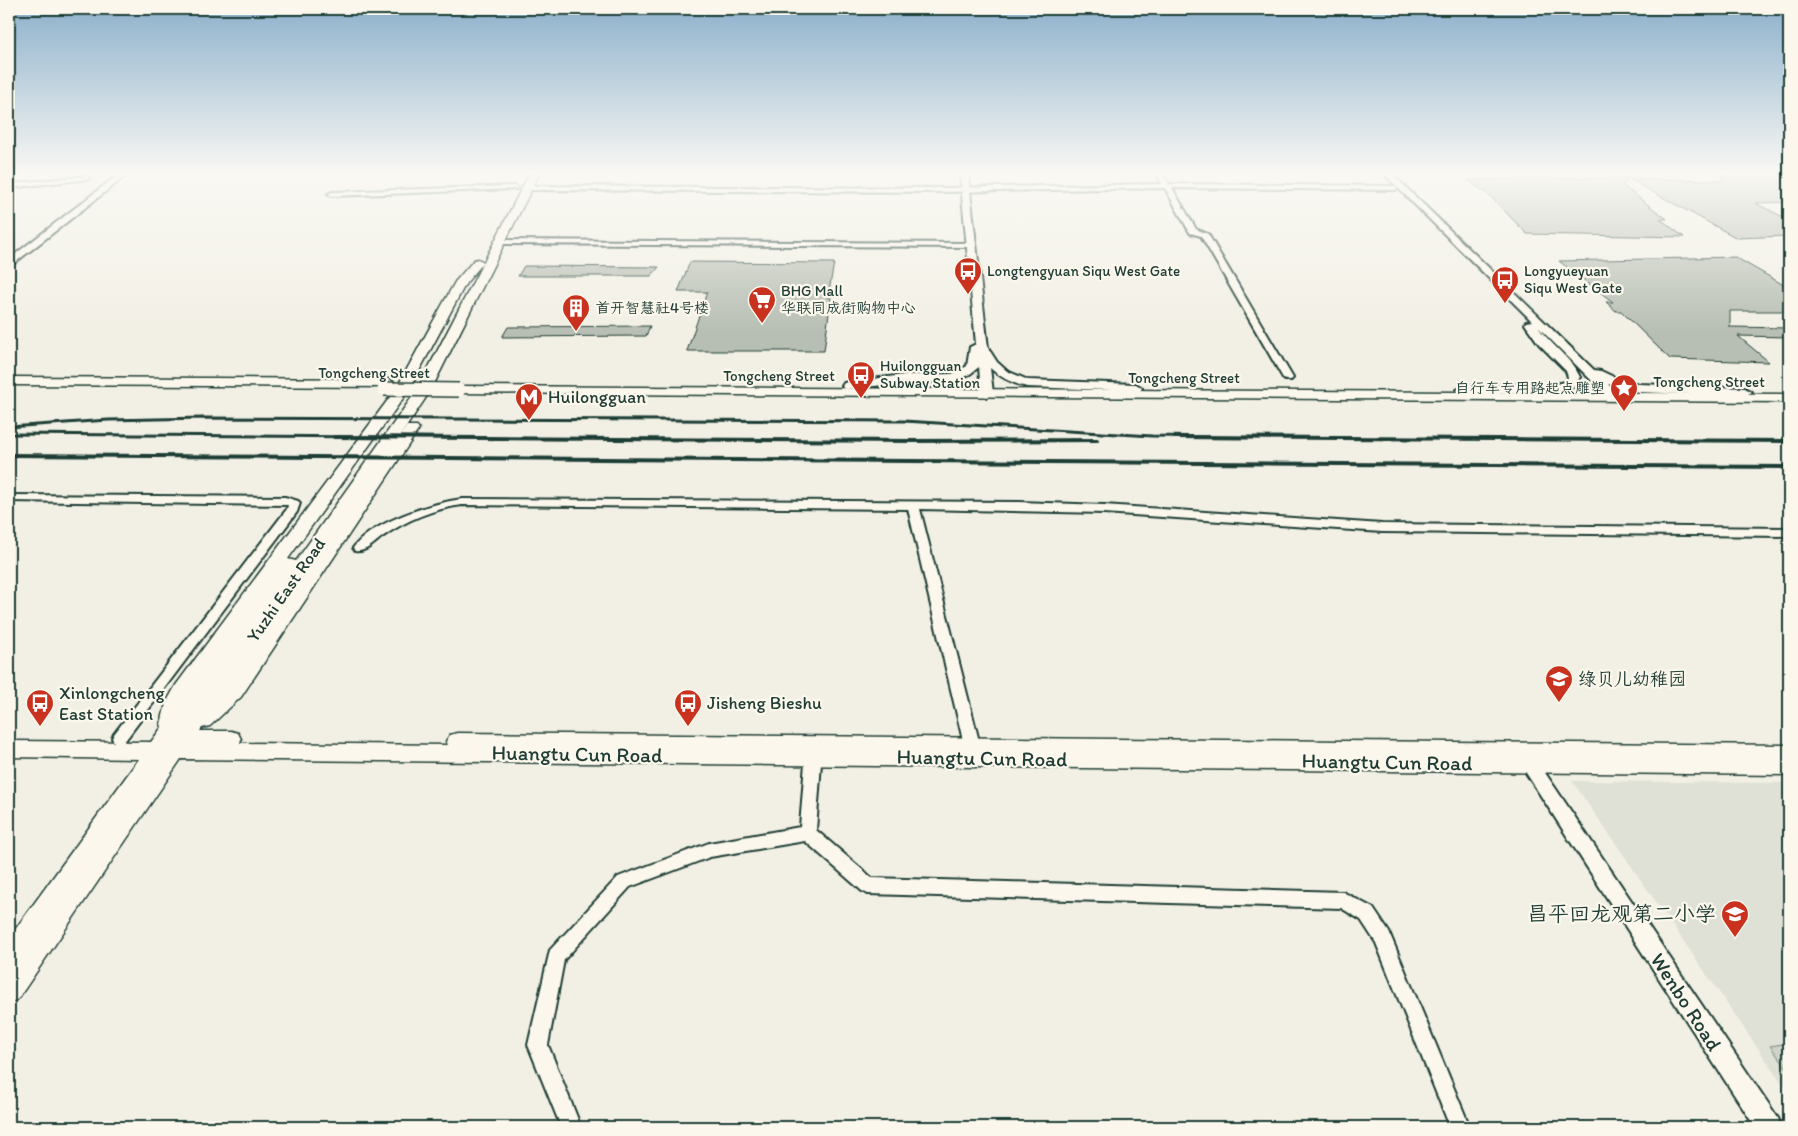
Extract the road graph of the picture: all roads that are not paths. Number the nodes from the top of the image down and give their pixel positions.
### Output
1 (55, 227) edge
2 (501, 227) edge
3 (506, 227) edge
4 (969, 227) edge
5 (1191, 227) edge
6 (1436, 227) edge
7 (1439, 227) edge
8 (500, 242) junction
9 (971, 244) junction
10 (484, 262) junction
11 (9, 263) edge
12 (1530, 324) junction
13 (980, 328) junction
14 (981, 342) junction
15 (1559, 342) junction
16 (1288, 378) dead end
17 (9, 381) edge
18 (386, 386) junction
19 (848, 386) junction
20 (9, 387) edge
21 (462, 387) junction
22 (1136, 388) junction
23 (986, 390) junction
24 (1463, 390) junction
25 (1745, 392) junction
26 (1789, 392) edge
27 (1606, 394) junction
28 (1789, 398) edge
29 (9, 498) edge
30 (913, 504) junction
31 (1789, 532) edge
32 (359, 548) dead end
33 (9, 737) edge
34 (119, 738) junction
35 (170, 745) junction
36 (9, 749) edge
37 (814, 750) junction
38 (974, 752) junction
39 (1789, 753) edge
40 (1526, 757) junction
41 (1789, 766) edge
42 (808, 833) junction
43 (9, 959) edge
44 (9, 990) edge
45 (571, 1127) edge
46 (1460, 1127) edge
47 (1769, 1127) edge

1 - 11 street
2 - 10 main road
3 - 8 main road
4 - 9 street
5 - 16 street
6 - 12 street
7 - 15 street
8 - 9 street
8 - 10 main road
9 - 13 street
10 - 35 main road
10 - 35 main road
12 - 24 street
12 - 27 street
13 - 14 street
13 - 19 street
14 - 22 street
14 - 23 street
15 - 25 street
15 - 27 street
17 - 18 main road, Tongcheng Street
18 - 20 main road, Tongcheng Street
18 - 21 main road, Tongcheng Street, bridge
19 - 21 main road, Tongcheng Street
19 - 23 main road, Tongcheng Street
21 - 23 main road, Tongcheng Street
22 - 23 main road, Tongcheng Street
22 - 24 main road, Tongcheng Street
23 - 27 main road, Tongcheng Street
24 - 27 main road, Tongcheng Street
25 - 26 main road, Tongcheng Street
25 - 27 main road, Tongcheng Street
27 - 28 main road, Tongcheng Street
29 - 34 street
30 - 31 street
30 - 32 street
30 - 38 street
33 - 34 main road
34 - 35 main road
35 - 36 main road
35 - 37 main road, Huangtu Cun Road
35 - 43 main road
35 - 44 main road
37 - 38 main road, Huangtu Cun Road
37 - 42 street
38 - 40 main road, Huangtu Cun Road
39 - 40 main road, Huangtu Cun Road
40 - 41 main road, Huangtu Cun Road
40 - 47 street, Wenbo Road
42 - 45 street
42 - 46 street

